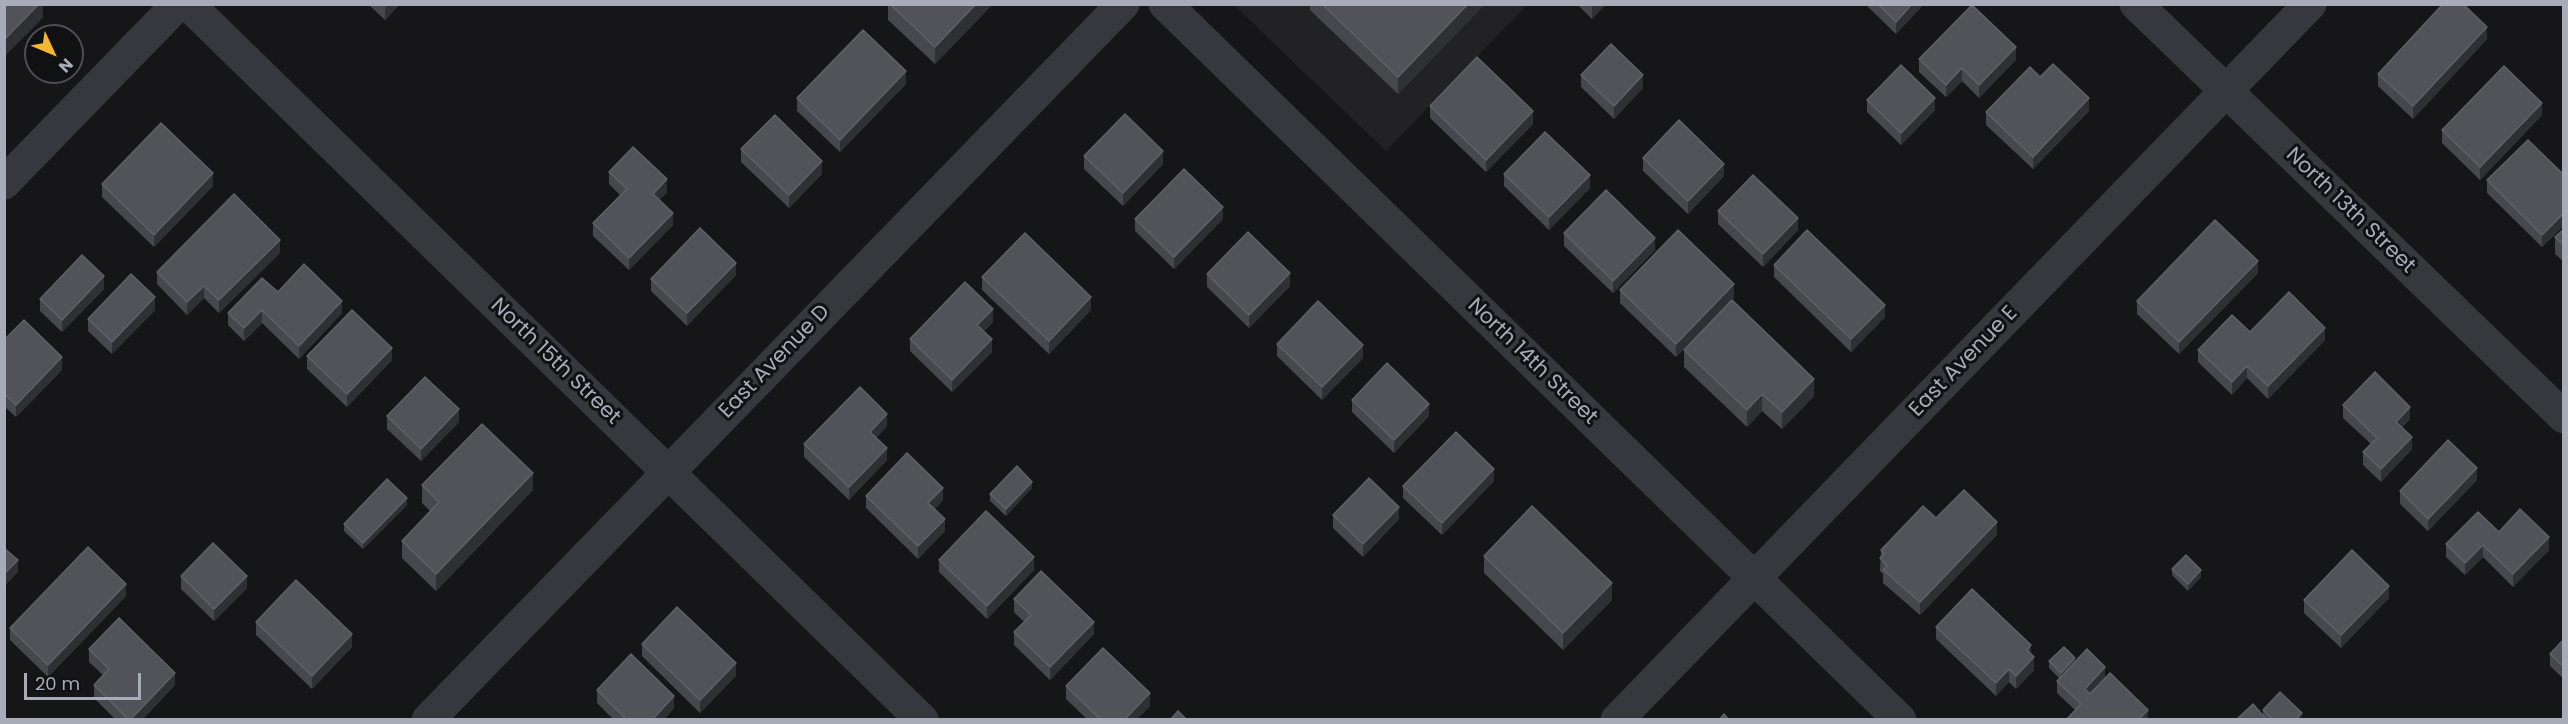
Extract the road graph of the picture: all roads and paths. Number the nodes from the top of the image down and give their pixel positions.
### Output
1 (178, 4) edge
2 (188, 4) edge
3 (1123, 4) edge
4 (1165, 4) edge
5 (2136, 4) edge
6 (2310, 4) edge
7 (2227, 92) junction
8 (4, 183) edge
9 (2564, 417) edge
10 (668, 472) junction
11 (1754, 578) junction
12 (428, 720) edge
13 (922, 720) edge
14 (1617, 720) edge
15 (1899, 720) edge

1 - 8 street
2 - 10 street, North 15th Street
3 - 10 street, East Avenue D
4 - 11 street, North 14th Street
5 - 7 street, North 13th Street
6 - 7 street, East Avenue E
7 - 9 street, North 13th Street
7 - 11 street, East Avenue E
10 - 12 street, East Avenue D
10 - 13 street, North 15th Street
11 - 14 street, East Avenue E
11 - 15 street, North 14th Street

